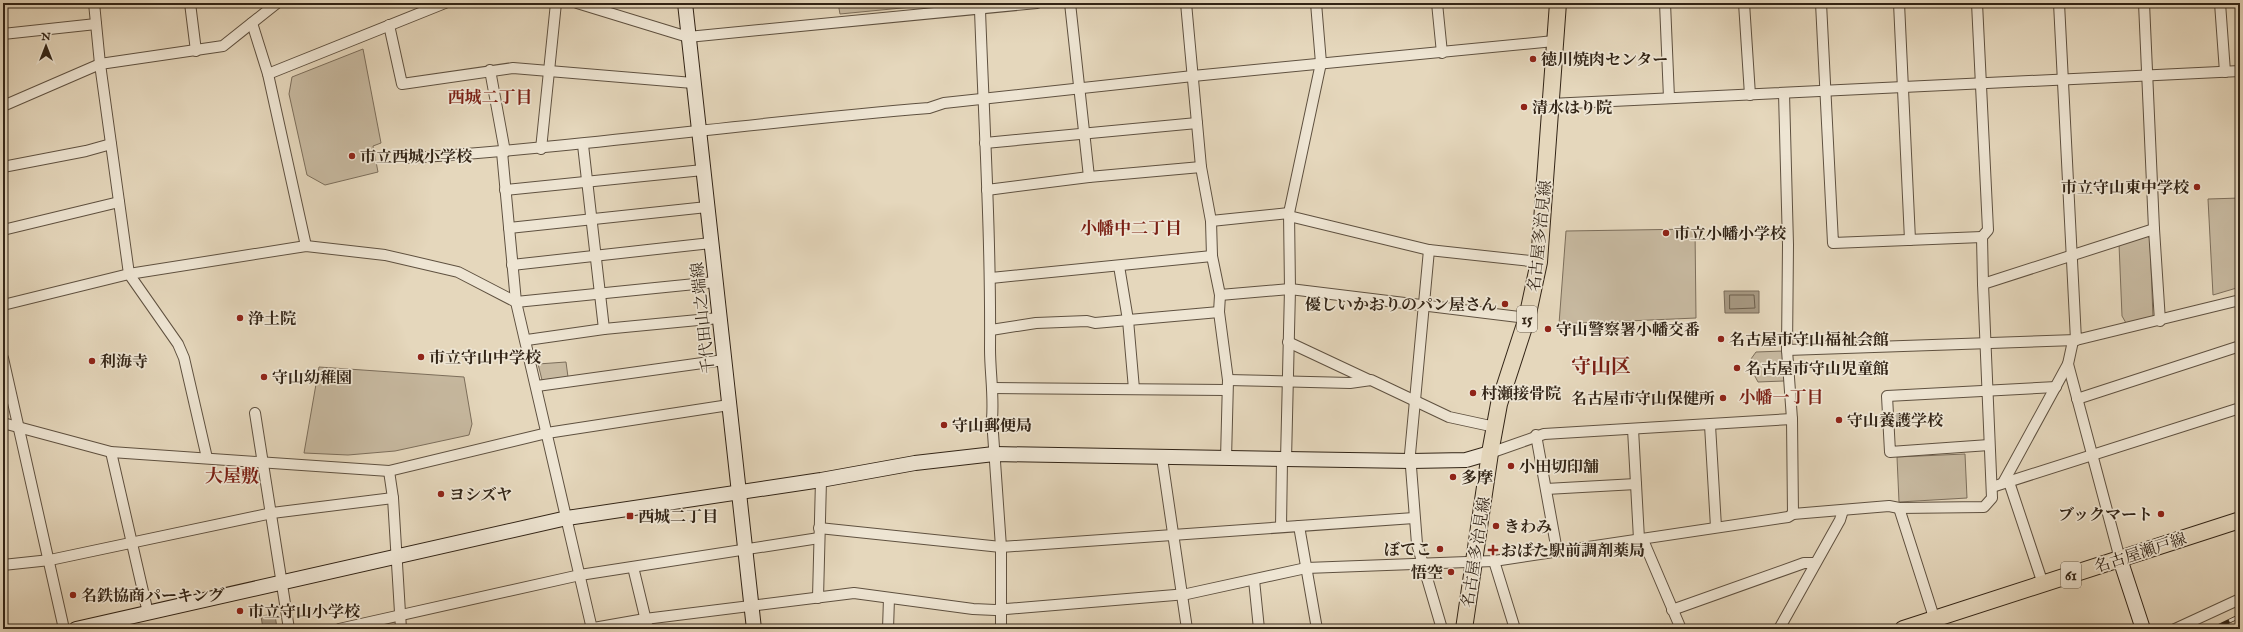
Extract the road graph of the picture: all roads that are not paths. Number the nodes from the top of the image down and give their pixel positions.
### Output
1 (94, 3) edge
2 (190, 3) edge
3 (277, 3) edge
4 (445, 3) edge
5 (556, 3) edge
6 (577, 3) edge
7 (685, 3) edge
8 (1037, 3) edge
9 (1070, 3) edge
10 (1186, 3) edge
11 (1316, 3) edge
12 (1437, 3) edge
13 (1558, 3) edge
14 (1665, 3) edge
15 (1744, 3) edge
16 (1821, 3) edge
17 (1899, 3) edge
18 (1977, 3) edge
19 (2058, 3) edge
20 (2144, 3) edge
21 (2220, 3) edge
22 (980, 10) junction
23 (252, 23) junction
24 (96, 24) junction
25 (389, 25) junction
26 (3, 34) edge
27 (688, 37) junction
28 (1554, 41) junction
29 (196, 51) junction
30 (1442, 52) junction
31 (1321, 63) junction
32 (100, 64) junction
33 (490, 70) junction
34 (549, 72) junction
35 (2225, 72) junction
36 (2240, 72) edge
37 (268, 74) junction
38 (1193, 76) junction
39 (2147, 76) junction
40 (2062, 80) junction
41 (694, 83) junction
42 (1981, 84) junction
43 (1903, 87) junction
44 (1078, 90) junction
45 (1826, 91) junction
46 (1784, 93) junction
47 (1750, 95) junction
48 (1669, 98) junction
49 (983, 100) junction
50 (1550, 104) junction
51 (3, 106) edge
52 (1197, 123) junction
53 (699, 131) junction
54 (1083, 133) junction
55 (985, 143) junction
56 (111, 144) junction
57 (583, 145) junction
58 (541, 149) junction
59 (503, 152) junction
60 (410, 158) dead end
61 (3, 167) edge
62 (1201, 167) junction
63 (703, 170) junction
64 (1089, 176) junction
65 (586, 181) junction
66 (505, 190) junction
67 (987, 190) junction
68 (119, 202) junction
69 (707, 207) junction
70 (1289, 215) junction
71 (590, 218) junction
72 (1211, 221) junction
73 (509, 228) junction
74 (2154, 229) junction
75 (3, 230) edge
76 (1982, 237) junction
77 (1910, 240) junction
78 (711, 243) junction
79 (306, 246) junction
80 (1428, 250) junction
81 (2071, 255) junction
82 (1212, 256) junction
83 (595, 257) junction
84 (1539, 262) junction
85 (512, 265) junction
86 (1119, 266) junction
87 (129, 274) junction
88 (991, 278) junction
89 (715, 282) junction
90 (1983, 284) junction
91 (1290, 289) junction
92 (599, 293) junction
93 (1220, 295) junction
94 (2240, 300) edge
95 (516, 302) junction
96 (3, 305) edge
97 (1424, 306) junction
98 (1219, 312) junction
99 (719, 318) junction
100 (1527, 318) junction
101 (1128, 320) junction
102 (2160, 321) junction
103 (604, 329) junction
104 (991, 330) junction
105 (527, 340) junction
106 (2074, 341) junction
107 (1288, 342) junction
108 (1985, 343) junction
109 (2240, 346) edge
110 (1787, 350) junction
111 (3, 358) edge
112 (724, 360) junction
113 (2068, 364) junction
114 (1371, 380) junction
115 (1288, 382) junction
116 (1227, 385) junction
117 (537, 386) junction
118 (2056, 387) junction
119 (992, 388) junction
120 (1134, 389) junction
121 (1986, 390) junction
122 (2077, 399) junction
123 (1415, 401) junction
124 (729, 405) junction
125 (2240, 408) edge
126 (255, 413) dead end
127 (1792, 420) junction
128 (3, 423) edge
129 (1710, 424) junction
130 (19, 427) junction
131 (1495, 427) junction
132 (1633, 429) junction
133 (547, 434) junction
134 (1536, 435) junction
135 (1989, 445) junction
136 (111, 452) junction
137 (1490, 453) junction
138 (994, 454) junction
139 (2092, 456) junction
140 (207, 458) junction
141 (1162, 458) junction
142 (1226, 459) junction
143 (1284, 460) junction
144 (264, 461) junction
145 (1411, 461) junction
146 (389, 471) junction
147 (821, 480) junction
148 (2006, 483) junction
149 (1636, 484) junction
150 (1992, 487) junction
151 (1546, 489) junction
152 (739, 492) junction
153 (393, 498) junction
154 (1899, 508) junction
155 (1843, 510) junction
156 (272, 513) junction
157 (1793, 514) junction
158 (567, 518) junction
159 (1414, 518) junction
160 (2240, 520) edge
161 (1299, 526) junction
162 (1281, 527) junction
163 (1716, 527) junction
164 (819, 533) junction
165 (1173, 536) junction
166 (1641, 540) junction
167 (131, 543) junction
168 (1001, 547) junction
169 (745, 549) junction
170 (1556, 551) junction
171 (396, 557) junction
172 (2120, 559) junction
173 (50, 560) junction
174 (1494, 560) junction
175 (1474, 561) junction
176 (1422, 563) junction
177 (1815, 563) junction
178 (3, 565) edge
179 (633, 566) junction
180 (1306, 568) junction
181 (580, 575) junction
182 (1254, 580) junction
183 (282, 582) junction
184 (2043, 584) junction
185 (1182, 594) junction
186 (818, 598) junction
187 (890, 598) junction
188 (2240, 599) edge
189 (752, 607) junction
190 (1000, 609) junction
191 (1672, 610) junction
192 (148, 613) junction
193 (400, 615) junction
194 (646, 624) edge
195 (1933, 624) edge
196 (64, 629) edge
197 (76, 629) edge
198 (289, 629) edge
199 (339, 629) edge
200 (401, 629) edge
201 (591, 629) edge
202 (754, 629) edge
203 (888, 629) edge
204 (1001, 629) edge
205 (1187, 629) edge
206 (1259, 629) edge
207 (1317, 629) edge
208 (1442, 629) edge
209 (1464, 629) edge
210 (1515, 629) edge
211 (1681, 629) edge
212 (1779, 629) edge
213 (1903, 629) edge
214 (2143, 629) edge
215 (2175, 629) edge

1 - 24 street
2 - 29 street
3 - 23 street
4 - 25 street
5 - 34 street
6 - 27 street
7 - 27 street, 千代田山之端線
8 - 22 street
9 - 44 street
10 - 38 street
11 - 31 street
12 - 30 street
13 - 28 main road, 名古屋多治見線 / 15
14 - 48 street
15 - 47 street
16 - 45 street
17 - 43 street
18 - 42 street
19 - 40 street
20 - 39 street
21 - 35 street
22 - 27 street
22 - 49 street
23 - 29 street
23 - 37 street
24 - 26 street
24 - 32 street
25 - 33 street
25 - 37 street
27 - 41 street, 千代田山之端線
28 - 30 street
28 - 50 main road, 名古屋多治見線 / 15
29 - 32 street
30 - 31 street
31 - 38 street
31 - 70 street
32 - 51 street
32 - 56 street
33 - 34 street
33 - 59 street
34 - 41 street
34 - 58 street
35 - 36 street
35 - 39 street
37 - 79 street
38 - 44 street
38 - 52 street
39 - 40 street
39 - 74 street
40 - 42 street
40 - 81 street
41 - 53 street, 千代田山之端線
42 - 43 street
42 - 76 street
43 - 45 street
43 - 77 street
44 - 49 street
44 - 54 street
45 - 46 street
45 - 77 street
46 - 47 street
46 - 110 street
47 - 48 street
48 - 50 street
49 - 53 street
49 - 55 street
50 - 84 main road, 名古屋多治見線 / 15
52 - 54 street
52 - 62 street
53 - 57 street
53 - 63 street, 千代田山之端線
54 - 55 street
54 - 64 street
55 - 67 street
56 - 61 street
56 - 68 street
57 - 58 street
57 - 65 street
58 - 59 street
59 - 60 street
59 - 66 street
62 - 64 street
62 - 72 street
63 - 65 street
63 - 69 street, 千代田山之端線
64 - 67 street
65 - 66 street
65 - 71 street
66 - 73 street
67 - 88 street
68 - 75 street
68 - 87 street
69 - 71 street
69 - 78 street, 千代田山之端線
70 - 72 street
70 - 80 street
70 - 91 street
71 - 73 street
71 - 83 street
72 - 82 street
73 - 85 street
74 - 81 street
74 - 102 street
76 - 77 street
76 - 90 street
78 - 83 street
78 - 89 street, 千代田山之端線
79 - 87 street
79 - 95 street
80 - 84 street
80 - 97 street
81 - 90 street
81 - 106 street
82 - 86 street
82 - 93 street
83 - 85 street
83 - 92 street
84 - 100 main road, 名古屋多治見線 / 15
85 - 95 street
86 - 88 street
86 - 101 street
87 - 96 street
87 - 140 street
88 - 104 street
89 - 92 street
89 - 99 street, 千代田山之端線
90 - 108 street
91 - 93 street
91 - 97 street
91 - 107 street
92 - 95 street
92 - 103 street
93 - 98 street
94 - 102 street
95 - 105 street
97 - 100 street
97 - 123 street
98 - 101 street
98 - 116 street
99 - 103 street
99 - 112 street, 千代田山之端線
100 - 131 main road, 名古屋多治見線 / 15
101 - 104 street
101 - 120 street
102 - 106 street
103 - 105 street
104 - 119 street
105 - 117 street
106 - 108 street
106 - 113 street
107 - 114 street
107 - 115 street
108 - 110 street
108 - 121 street
109 - 122 street
110 - 127 street
111 - 130 street
112 - 117 street
112 - 124 street, 千代田山之端線
113 - 118 street
113 - 122 street
114 - 115 street
114 - 123 street
115 - 116 street
115 - 143 street
116 - 120 street
116 - 142 street
117 - 133 street
118 - 121 street
118 - 148 street
119 - 120 street
119 - 138 street
121 - 135 street
121 - 135 street
122 - 139 street
123 - 131 street
123 - 145 street
124 - 133 street
124 - 152 street, 千代田山之端線
125 - 139 street
126 - 144 street
127 - 129 street
127 - 157 street
128 - 130 street
129 - 132 street
129 - 163 street
130 - 136 street
130 - 173 street
131 - 137 main road, 名古屋多治見線 / 15
132 - 134 street
132 - 149 street
133 - 146 street
133 - 158 street
134 - 137 street
134 - 151 street
135 - 150 street
136 - 140 street
136 - 167 street
137 - 145 street
137 - 175 main road, 名古屋多治見線 / 15
138 - 141 street
138 - 147 street
138 - 168 street
139 - 148 street
139 - 172 street
140 - 144 street
141 - 142 street
141 - 165 street
142 - 143 street
143 - 145 street
143 - 162 street
144 - 146 street
144 - 156 street
145 - 159 street
146 - 153 street
147 - 152 street
147 - 164 street
148 - 150 street
148 - 184 street
149 - 151 street
149 - 166 street
150 - 154 street
151 - 170 street
152 - 158 street
152 - 169 street, 千代田山之端線
153 - 156 street
153 - 171 street
154 - 155 street
154 - 195 street
155 - 157 street
155 - 177 street
156 - 167 street
156 - 183 street
157 - 163 street
158 - 171 street
158 - 181 street
159 - 161 street
159 - 176 street
160 - 172 main road, 名古屋瀬戸線 / 61
161 - 162 street
161 - 180 street
162 - 165 street
163 - 166 street
164 - 168 street
164 - 169 street
164 - 186 street
165 - 168 street
165 - 185 street
166 - 170 street
166 - 191 street
167 - 173 street
167 - 192 street
168 - 190 street
169 - 179 street
169 - 189 street, 千代田山之端線
170 - 174 street
171 - 183 street
171 - 193 street
172 - 184 main road, 名古屋瀬戸線 / 61
172 - 214 street
173 - 178 street
173 - 196 street
174 - 175 street
174 - 210 street
175 - 176 street
175 - 209 main road, 名古屋多治見線 / 15
176 - 180 street
176 - 208 street
177 - 191 street
177 - 212 street
179 - 181 street
179 - 194 street
180 - 182 street
180 - 207 street
181 - 193 street
181 - 201 street
182 - 185 street
182 - 206 street
183 - 192 street
183 - 198 street
184 - 195 main road, 名古屋瀬戸線 / 61
185 - 190 street
185 - 205 street
186 - 187 street
186 - 189 street
187 - 190 street
187 - 203 street
188 - 215 street
189 - 194 street
189 - 202 street, 千代田山之端線
190 - 204 street
191 - 211 street
192 - 197 street
193 - 199 street
193 - 200 street
194 - 201 street
195 - 213 main road, 名古屋瀬戸線 / 61

